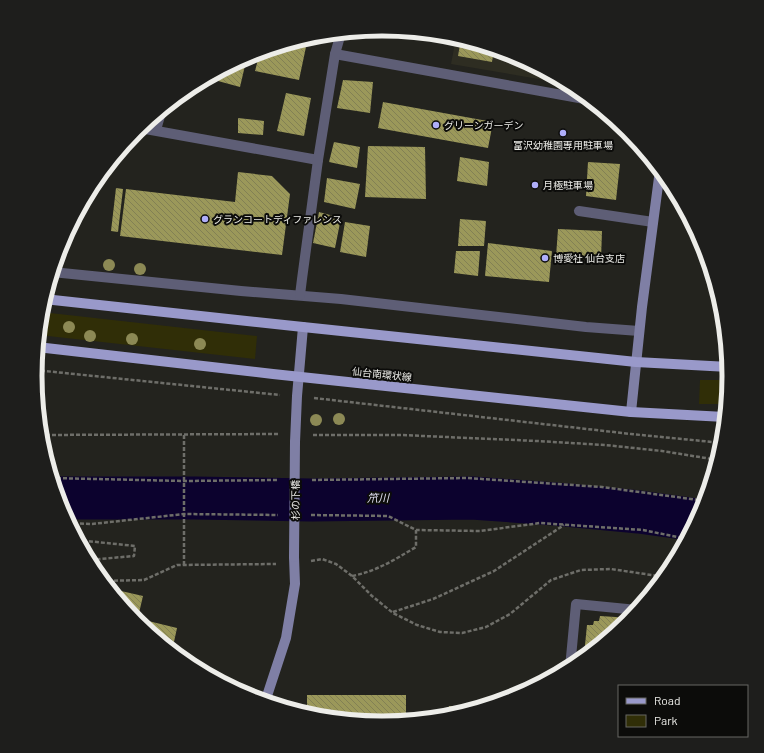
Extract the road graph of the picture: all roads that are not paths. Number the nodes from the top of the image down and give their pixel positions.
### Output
1 (339, 39) edge
2 (335, 54) junction
3 (578, 98) edge
4 (159, 118) edge
5 (148, 129) edge
6 (156, 130) junction
7 (318, 160) junction
8 (659, 178) edge
9 (579, 211) dead end
10 (653, 222) junction
11 (58, 273) edge
12 (300, 295) junction
13 (50, 300) edge
14 (303, 327) junction
15 (639, 331) junction
16 (43, 348) edge
17 (636, 362) junction
18 (722, 367) edge
19 (299, 377) junction
20 (631, 412) junction
21 (720, 417) edge
22 (630, 609) edge
23 (571, 660) edge
24 (267, 697) edge

1 - 2 street
2 - 3 street
2 - 7 street
4 - 6 street
5 - 6 street
6 - 7 street
7 - 12 street
8 - 10 street
9 - 10 street
10 - 15 street
11 - 12 street
12 - 15 street
13 - 14 main road
14 - 17 main road
14 - 19 street, 杉の下橋
15 - 17 street
16 - 19 main road, 仙台南環状線
17 - 18 main road
17 - 20 street
19 - 20 main road, 仙台南環状線
19 - 24 street, 杉の下橋, bridge
20 - 21 main road, 仙台南環状線
22 - 23 street

